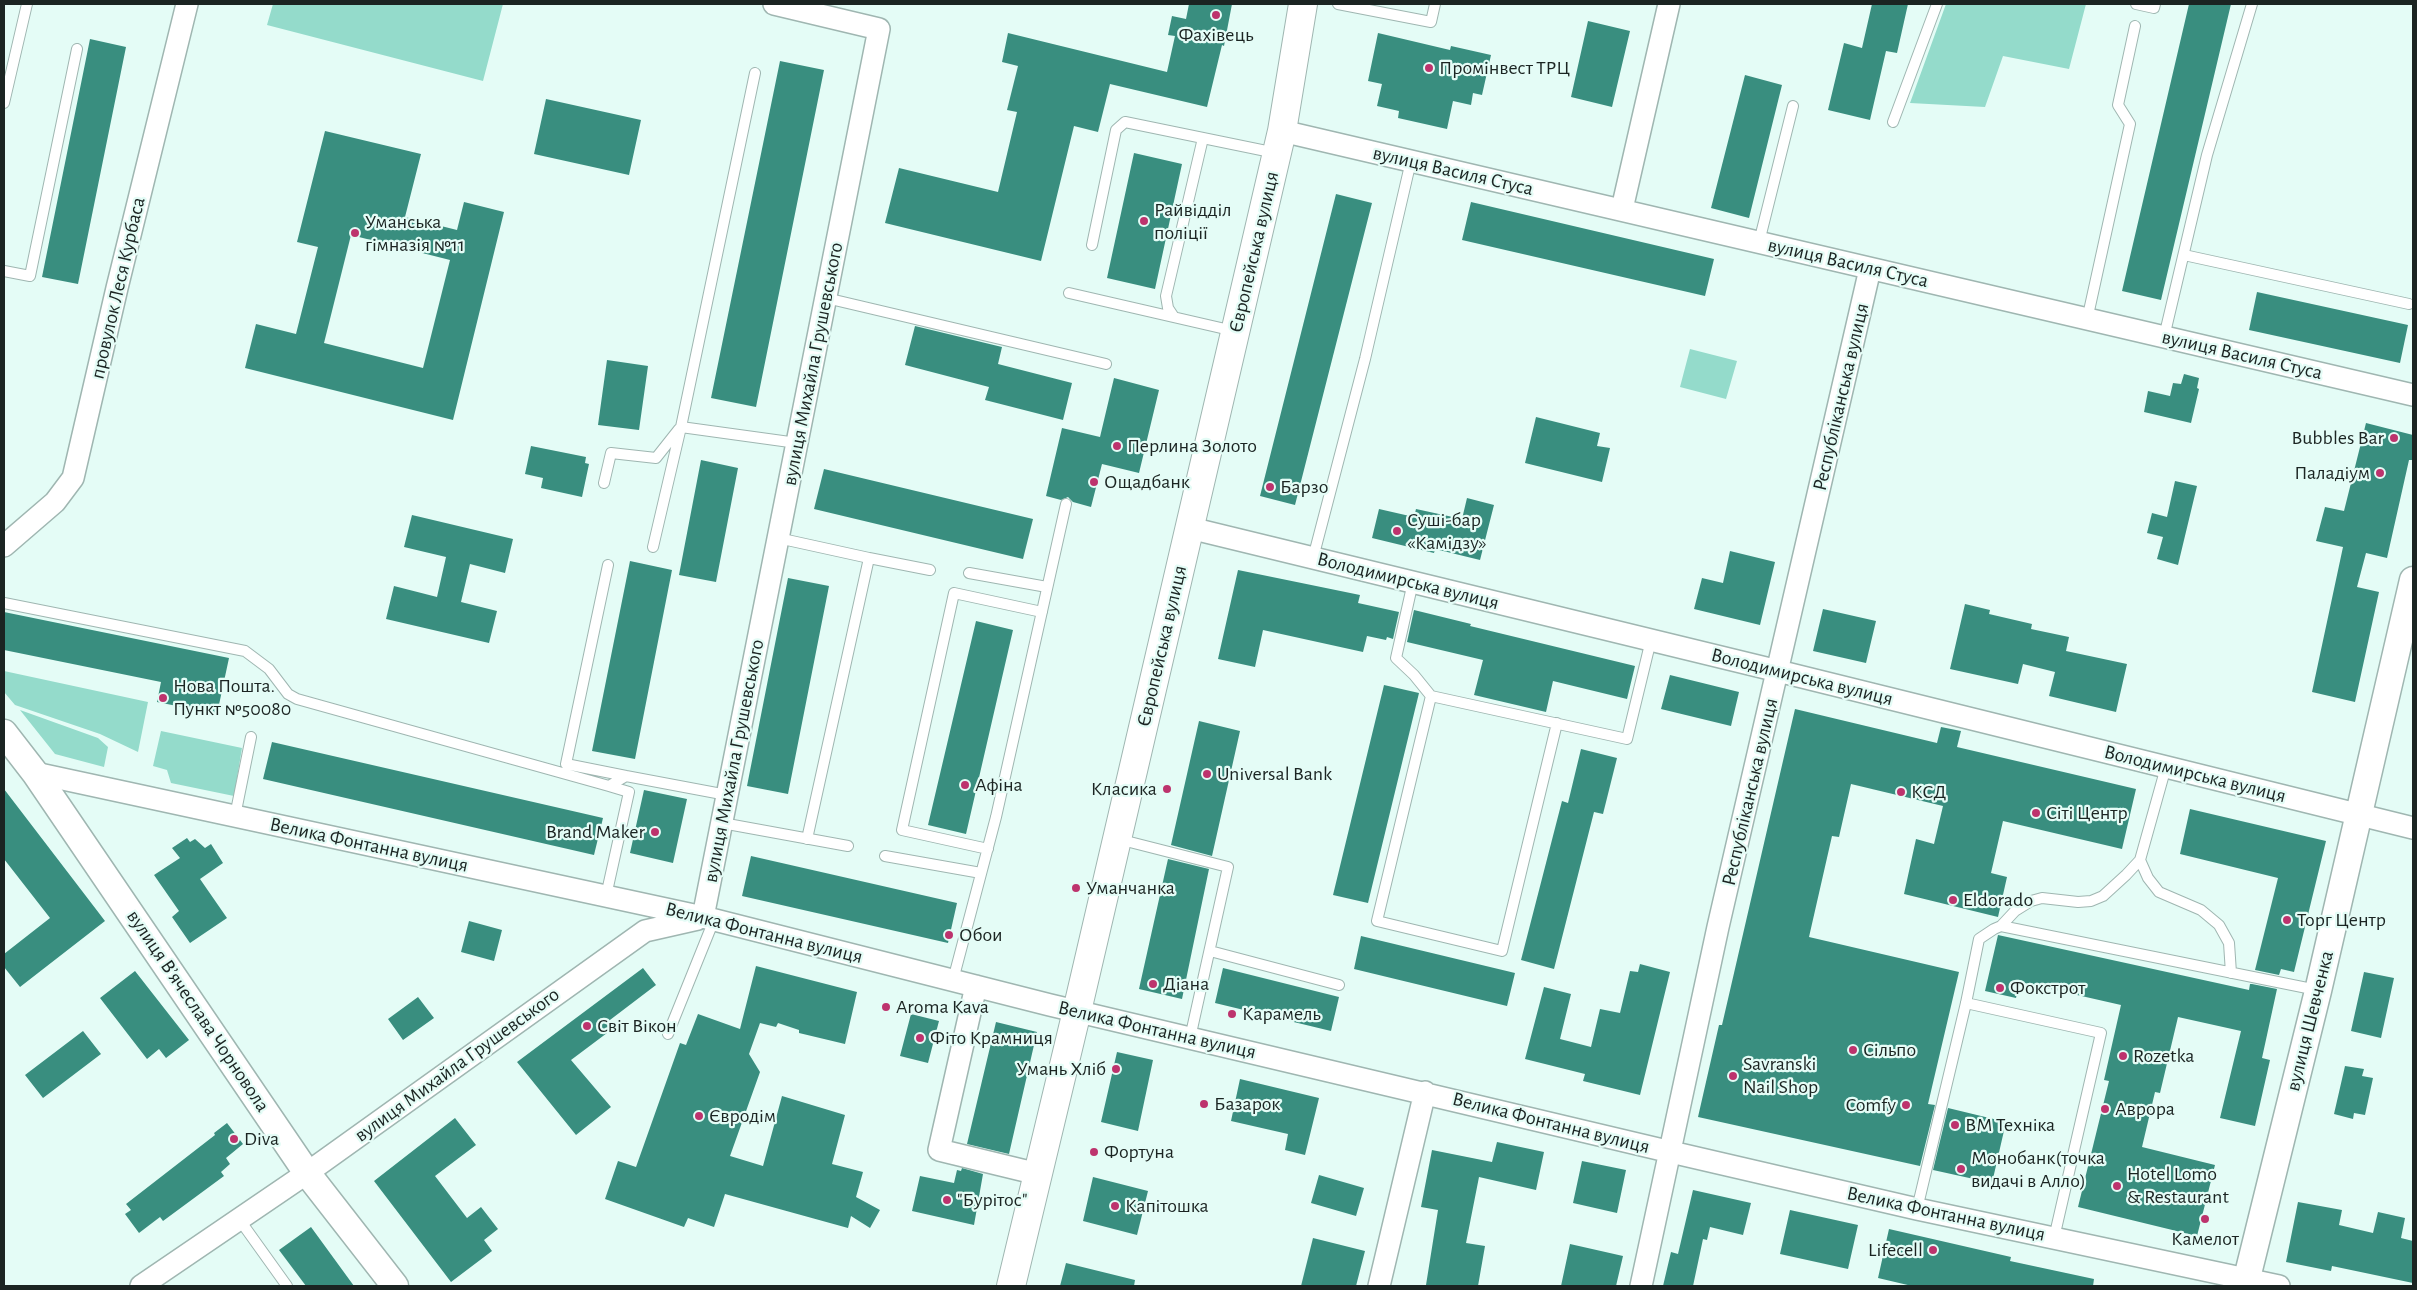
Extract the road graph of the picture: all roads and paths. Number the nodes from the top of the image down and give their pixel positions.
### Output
1 (27, 4) edge
2 (187, 4) edge
3 (774, 4) edge
4 (1303, 4) edge
5 (1338, 4) edge
6 (1435, 4) edge
7 (1669, 4) edge
8 (1937, 4) edge
9 (2136, 4) edge
10 (2155, 4) edge
11 (2252, 4) edge
12 (2135, 26) dead end
13 (77, 49) dead end
14 (755, 73) dead end
15 (4, 103) edge
16 (1793, 106) dead end
17 (1893, 122) dead end
18 (1203, 138) junction
19 (1279, 142) junction
20 (1411, 161) junction
21 (1622, 210) junction
22 (1759, 242) junction
23 (1092, 245) dead end
24 (2184, 255) junction
25 (1870, 269) junction
26 (4, 271) edge
27 (1069, 293) dead end
28 (826, 298) junction
29 (2409, 304) dead end
30 (1174, 317) junction
31 (2087, 320) junction
32 (1235, 332) junction
33 (2164, 337) junction
34 (1106, 364) dead end
35 (2413, 395) edge
36 (681, 426) junction
37 (797, 443) junction
38 (604, 483) dead end
39 (1066, 504) dead end
40 (1190, 528) junction
41 (778, 538) junction
42 (4, 546) edge
43 (653, 547) dead end
44 (869, 558) junction
45 (1312, 558) junction
46 (608, 565) dead end
47 (930, 570) dead end
48 (969, 573) dead end
49 (2413, 580) edge
50 (1413, 582) junction
51 (1047, 587) junction
52 (4, 603) edge
53 (1042, 612) junction
54 (1651, 640) junction
55 (1778, 671) junction
56 (1431, 696) junction
57 (1557, 723) junction
58 (4, 733) edge
59 (251, 737) dead end
60 (2166, 767) junction
61 (36, 773) junction
62 (626, 776) junction
63 (609, 786) junction
64 (727, 795) junction
65 (2359, 815) junction
66 (235, 816) junction
67 (722, 823) junction
68 (2413, 828) edge
69 (807, 839) junction
70 (1118, 839) junction
71 (848, 846) dead end
72 (988, 850) junction
73 (885, 856) dead end
74 (2140, 860) junction
75 (982, 873) junction
76 (606, 896) junction
77 (709, 919) junction
78 (2001, 926) junction
79 (1210, 951) junction
80 (2231, 973) junction
81 (953, 980) junction
82 (1339, 985) dead end
83 (976, 986) junction
84 (2318, 991) junction
85 (1966, 1003) junction
86 (1077, 1011) junction
87 (668, 1034) dead end
88 (1190, 1038) junction
89 (1425, 1092) junction
90 (1671, 1152) junction
91 (307, 1173) junction
92 (1038, 1174) junction
93 (1917, 1209) junction
94 (239, 1219) junction
95 (2054, 1238) junction
96 (2245, 1283) edge
97 (141, 1286) edge
98 (287, 1286) edge
99 (395, 1286) edge
100 (1011, 1286) edge
101 (1379, 1286) edge
102 (1642, 1286) edge
103 (2279, 1286) edge

1 - 15 lane
2 - 42 street, провулок Леся Курбаса
3 - 28 street, вулиця Михайла Грушевського
4 - 19 main road, Європейська вулиця
5 - 6 lane
7 - 21 street
8 - 17 lane
9 - 10 lane
11 - 24 lane
12 - 31 lane
13 - 26 lane
14 - 36 lane
16 - 22 lane
18 - 19 lane
18 - 23 lane
18 - 30 lane
19 - 20 street, вулиця Василя Стуса
19 - 32 main road, Європейська вулиця
20 - 21 street, вулиця Василя Стуса
20 - 45 lane
21 - 22 street, вулиця Василя Стуса
22 - 25 street, вулиця Василя Стуса
24 - 29 lane
24 - 33 lane
25 - 31 street, вулиця Василя Стуса
25 - 55 street, Республіканська вулиця
27 - 30 lane
28 - 34 lane
28 - 37 street, вулиця Михайла Грушевського
30 - 32 lane
31 - 33 street, вулиця Василя Стуса
32 - 40 main road, Європейська вулиця
33 - 35 street, вулиця Василя Стуса
36 - 37 lane
36 - 38 lane
36 - 43 lane
37 - 41 street, вулиця Михайла Грушевського
39 - 51 lane
40 - 45 street, Володимирська вулиця
40 - 70 main road, Європейська вулиця
41 - 44 lane
41 - 64 street, вулиця Михайла Грушевського
44 - 47 lane
44 - 69 lane
45 - 50 street, Володимирська вулиця
46 - 62 lane
48 - 51 lane
49 - 65 street, вулиця Шевченка
50 - 54 street, Володимирська вулиця
50 - 56 lane
51 - 53 lane
52 - 63 lane
53 - 72 lane
53 - 72 lane
54 - 55 street, Володимирська вулиця
54 - 57 lane
55 - 60 street, Володимирська вулиця
55 - 90 street, Республіканська вулиця
56 - 57 lane
56 - 57 lane
58 - 61 street, вулиця В’ячеслава Чорновола
59 - 66 lane
60 - 65 street, Володимирська вулиця
60 - 74 lane
61 - 66 street, Велика Фонтанна вулиця
61 - 91 street, вулиця В’ячеслава Чорновола
62 - 63 lane
62 - 64 lane
63 - 76 lane
64 - 67 street, вулиця Михайла Грушевського
65 - 68 street, Володимирська вулиця
65 - 84 street, вулиця Шевченка
66 - 76 street, Велика Фонтанна вулиця
67 - 69 lane
67 - 77 street, вулиця Михайла Грушевського
69 - 71 lane
70 - 79 lane
70 - 86 main road, Європейська вулиця
72 - 75 lane
73 - 75 lane
74 - 78 lane
74 - 80 lane
75 - 81 lane
76 - 77 street, Велика Фонтанна вулиця
77 - 81 street, Велика Фонтанна вулиця
77 - 87 lane
77 - 91 street, вулиця Михайла Грушевського
78 - 80 lane
78 - 85 lane
79 - 82 lane
79 - 88 lane
80 - 84 lane
81 - 83 street, Велика Фонтанна вулиця
83 - 86 street, Велика Фонтанна вулиця
83 - 92 street
84 - 96 street, вулиця Шевченка
85 - 93 lane
85 - 95 lane
86 - 88 street, Велика Фонтанна вулиця
86 - 92 main road, Європейська вулиця
88 - 89 street, Велика Фонтанна вулиця
89 - 90 street, Велика Фонтанна вулиця
89 - 101 street
90 - 93 street, Велика Фонтанна вулиця
90 - 102 street, Республіканська вулиця
91 - 94 street, вулиця Михайла Грушевського
91 - 99 street, вулиця В’ячеслава Чорновола
92 - 100 main road, Європейська вулиця
93 - 95 street, Велика Фонтанна вулиця
94 - 97 street, вулиця Михайла Грушевського
94 - 98 lane
95 - 96 street, Велика Фонтанна вулиця
96 - 103 street, Велика Фонтанна вулиця

